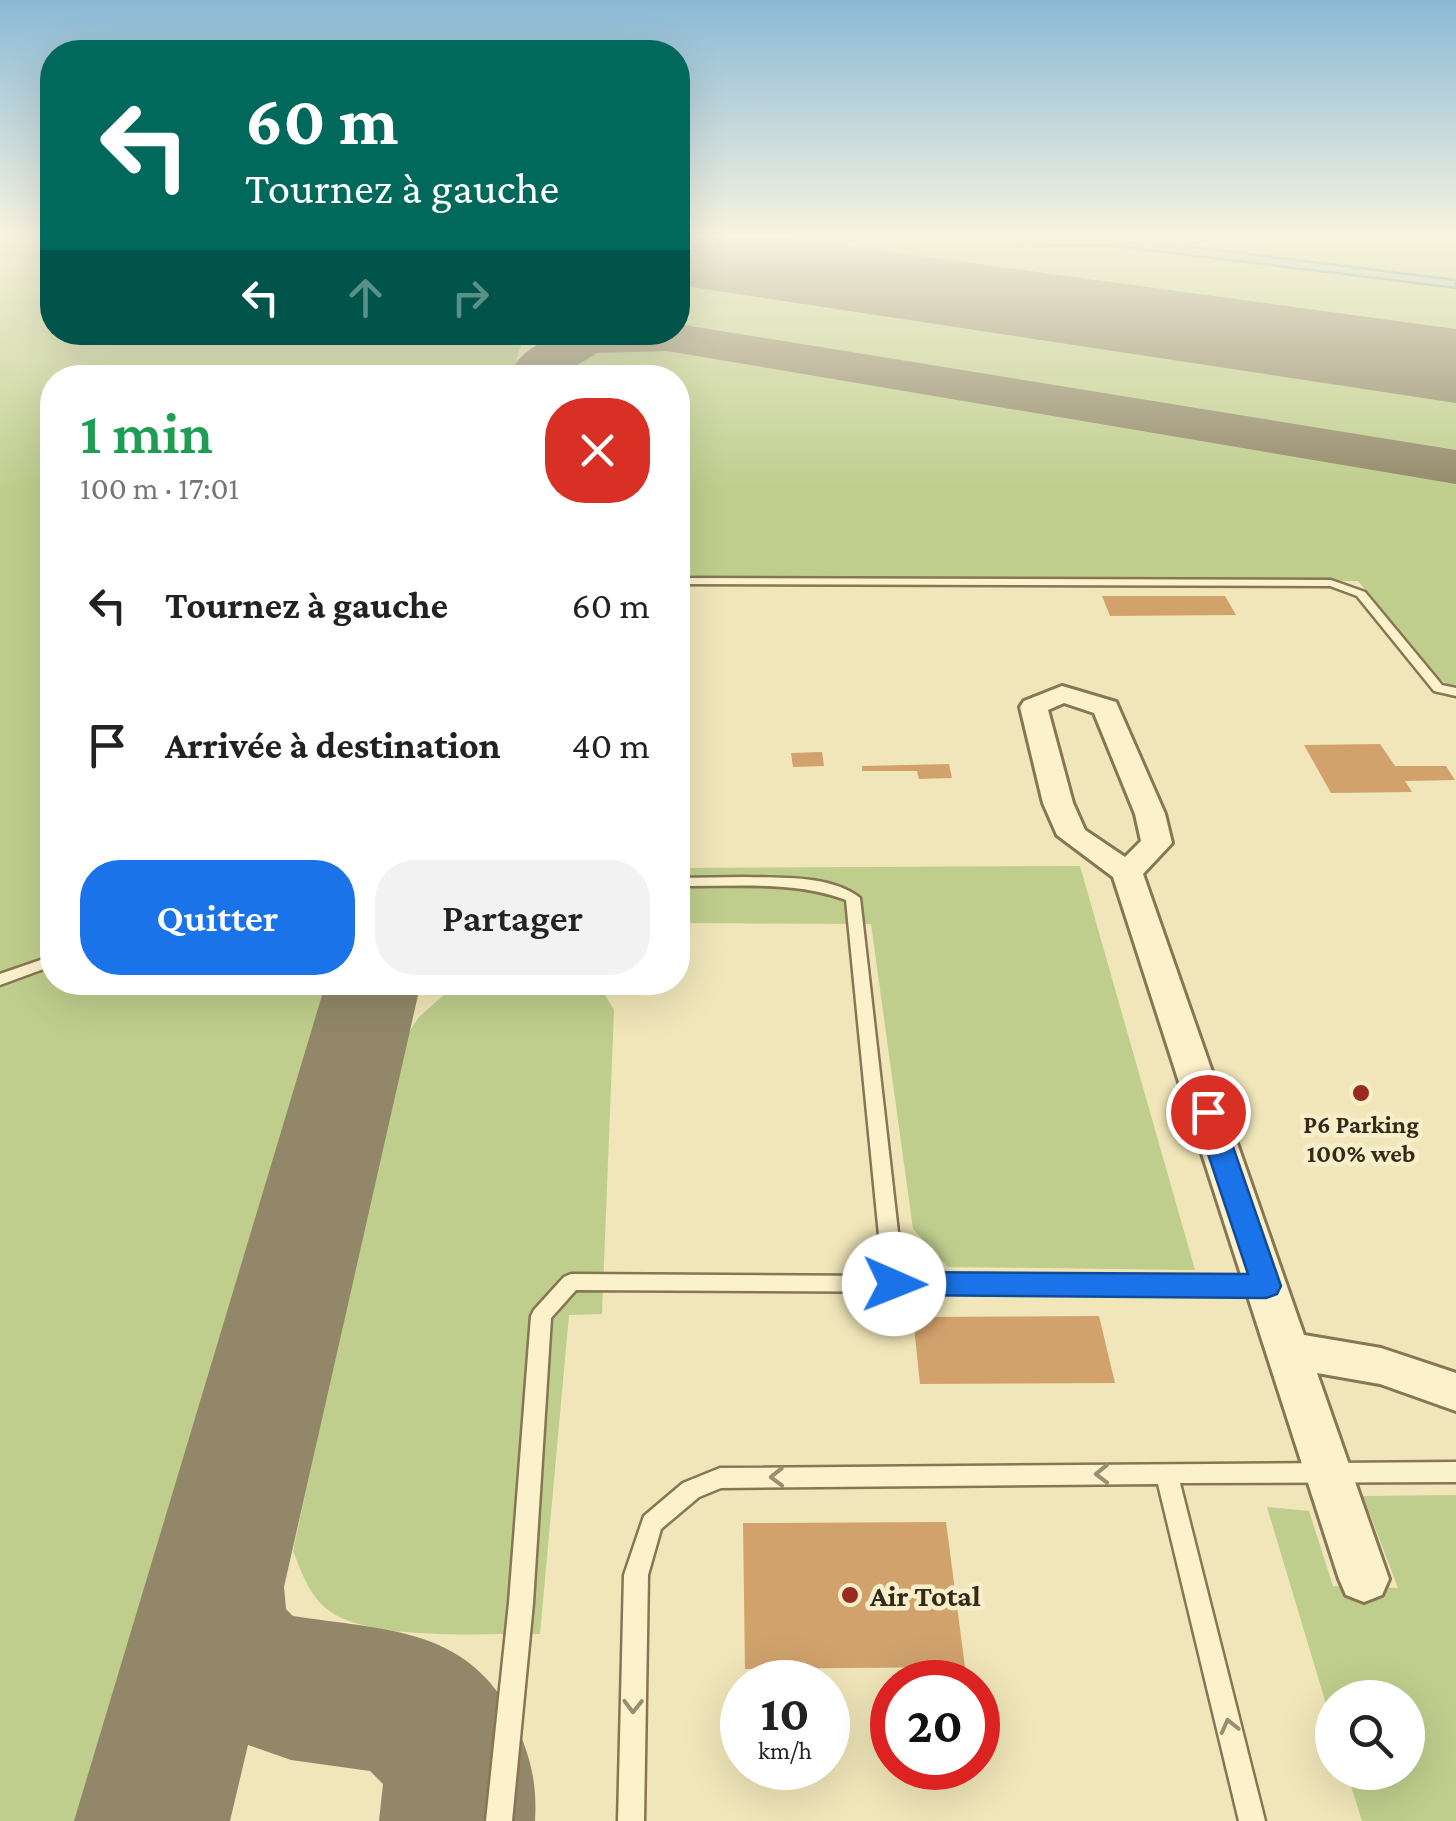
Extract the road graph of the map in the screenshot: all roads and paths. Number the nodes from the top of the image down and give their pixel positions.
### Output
1 (690, 582) edge
2 (1456, 692) edge
3 (1127, 872) junction
4 (690, 882) edge
5 (40, 965) edge
6 (0, 980) edge
7 (894, 1284) junction
8 (1266, 1286) junction
9 (1288, 1350) junction
10 (1456, 1392) edge
11 (1456, 1472) edge
12 (1167, 1474) junction
13 (1330, 1474) junction
14 (1364, 1579) dead end
15 (499, 1821) edge
16 (631, 1821) edge
17 (1252, 1821) edge

1 - 2 lane
3 - 3 street
3 - 8 street
4 - 7 lane
5 - 6 lane
7 - 8 lane
7 - 15 lane
8 - 9 street
9 - 10 street
9 - 13 street
11 - 13 lane
12 - 13 lane
12 -> 16 lane
17 -> 12 lane
13 - 14 street

